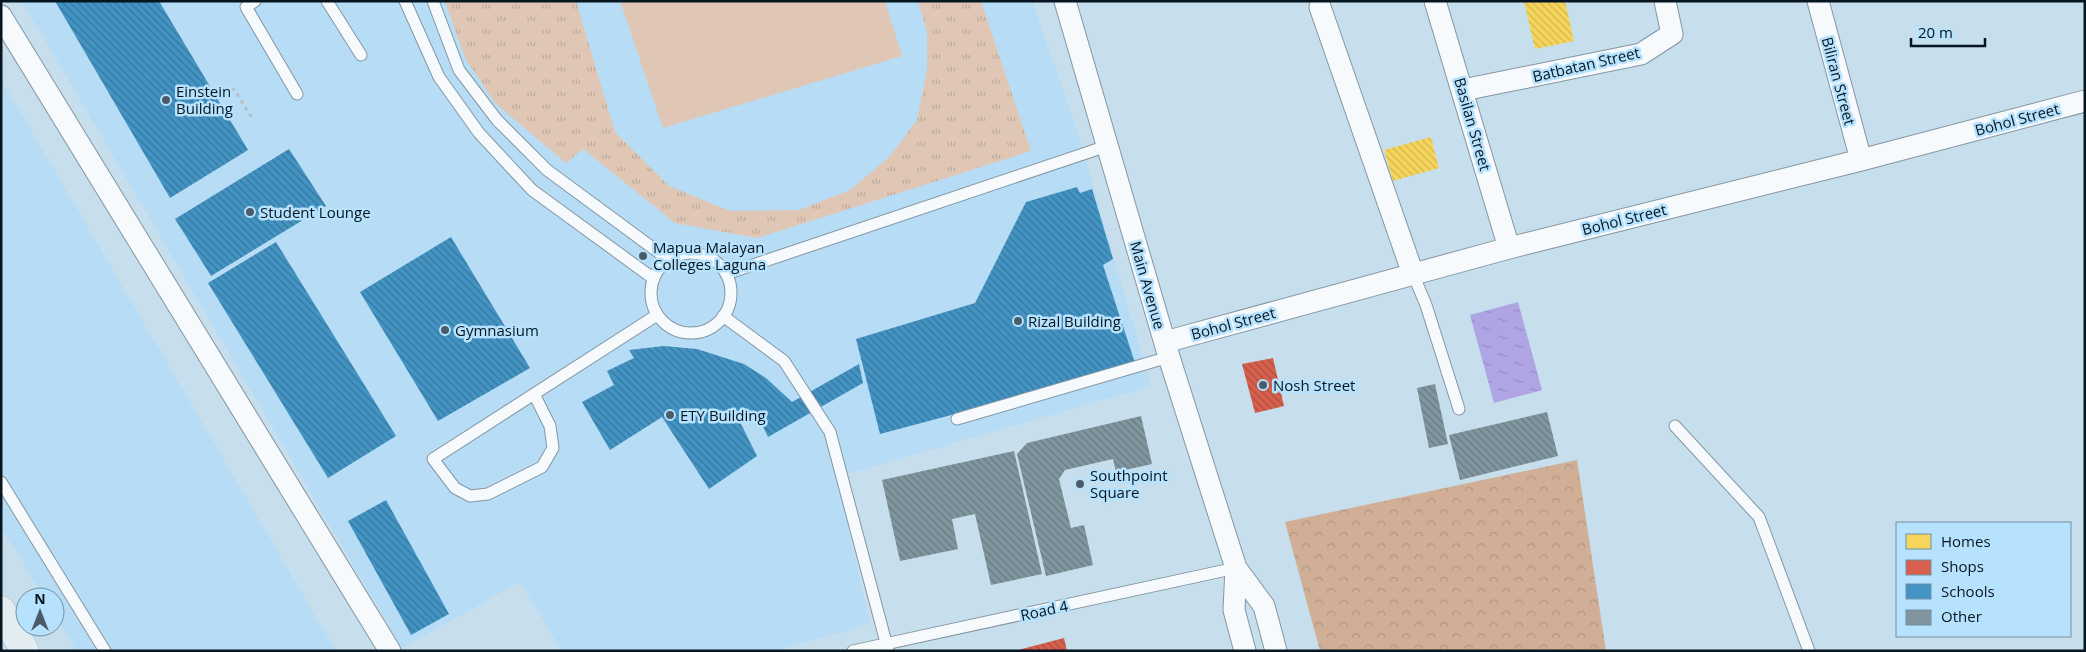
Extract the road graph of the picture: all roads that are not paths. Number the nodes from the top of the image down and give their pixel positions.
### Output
1 (255, 1) edge
2 (327, 1) edge
3 (405, 1) edge
4 (433, 1) edge
5 (1065, 1) edge
6 (1435, 1) edge
7 (1665, 1) edge
8 (1818, 1) edge
9 (1320, 7) dead end
10 (1, 16) edge
11 (361, 55) dead end
12 (1463, 90) junction
13 (297, 94) dead end
14 (2085, 101) edge
15 (1107, 146) junction
16 (1861, 160) junction
17 (1509, 248) junction
18 (669, 260) junction
19 (726, 274) junction
20 (1413, 274) junction
21 (654, 279) junction
22 (657, 315) junction
23 (723, 316) junction
24 (1167, 349) junction
25 (534, 394) junction
26 (1459, 409) dead end
27 (957, 419) dead end
28 (1675, 426) dead end
29 (1, 482) edge
30 (1236, 568) junction
31 (1, 610) edge
32 (888, 647) edge
33 (25, 651) edge
34 (105, 651) edge
35 (390, 651) edge
36 (853, 651) edge
37 (1245, 651) edge
38 (1276, 651) edge
39 (1809, 651) edge

1 - 13 lane
2 - 11 lane
3 - 21 lane
4 - 18 lane
5 - 15 street, Main Avenue
6 - 12 street, Basilan Street
7 - 12 street, Batbatan Street
8 - 16 street, Biliran Street
9 - 20 street
10 - 35 street
12 - 17 street, Basilan Street
14 - 16 street, Bohol Street
15 - 19 lane
15 - 24 street, Main Avenue
16 - 17 street, Bohol Street
17 - 20 street, Bohol Street
18 - 19 lane
18 - 21 lane
19 - 23 lane
20 - 24 street, Bohol Street
20 - 26 lane
21 - 22 lane
22 - 23 lane
22 - 25 lane
23 - 32 lane
24 - 27 lane
24 - 30 street, Main Avenue
25 - 25 lane
28 - 39 lane
29 - 34 lane
30 - 32 lane, Road 4
30 - 37 street, Main Avenue
30 - 38 street, Main Avenue
31 - 33 highway
32 - 36 lane, Road 4

